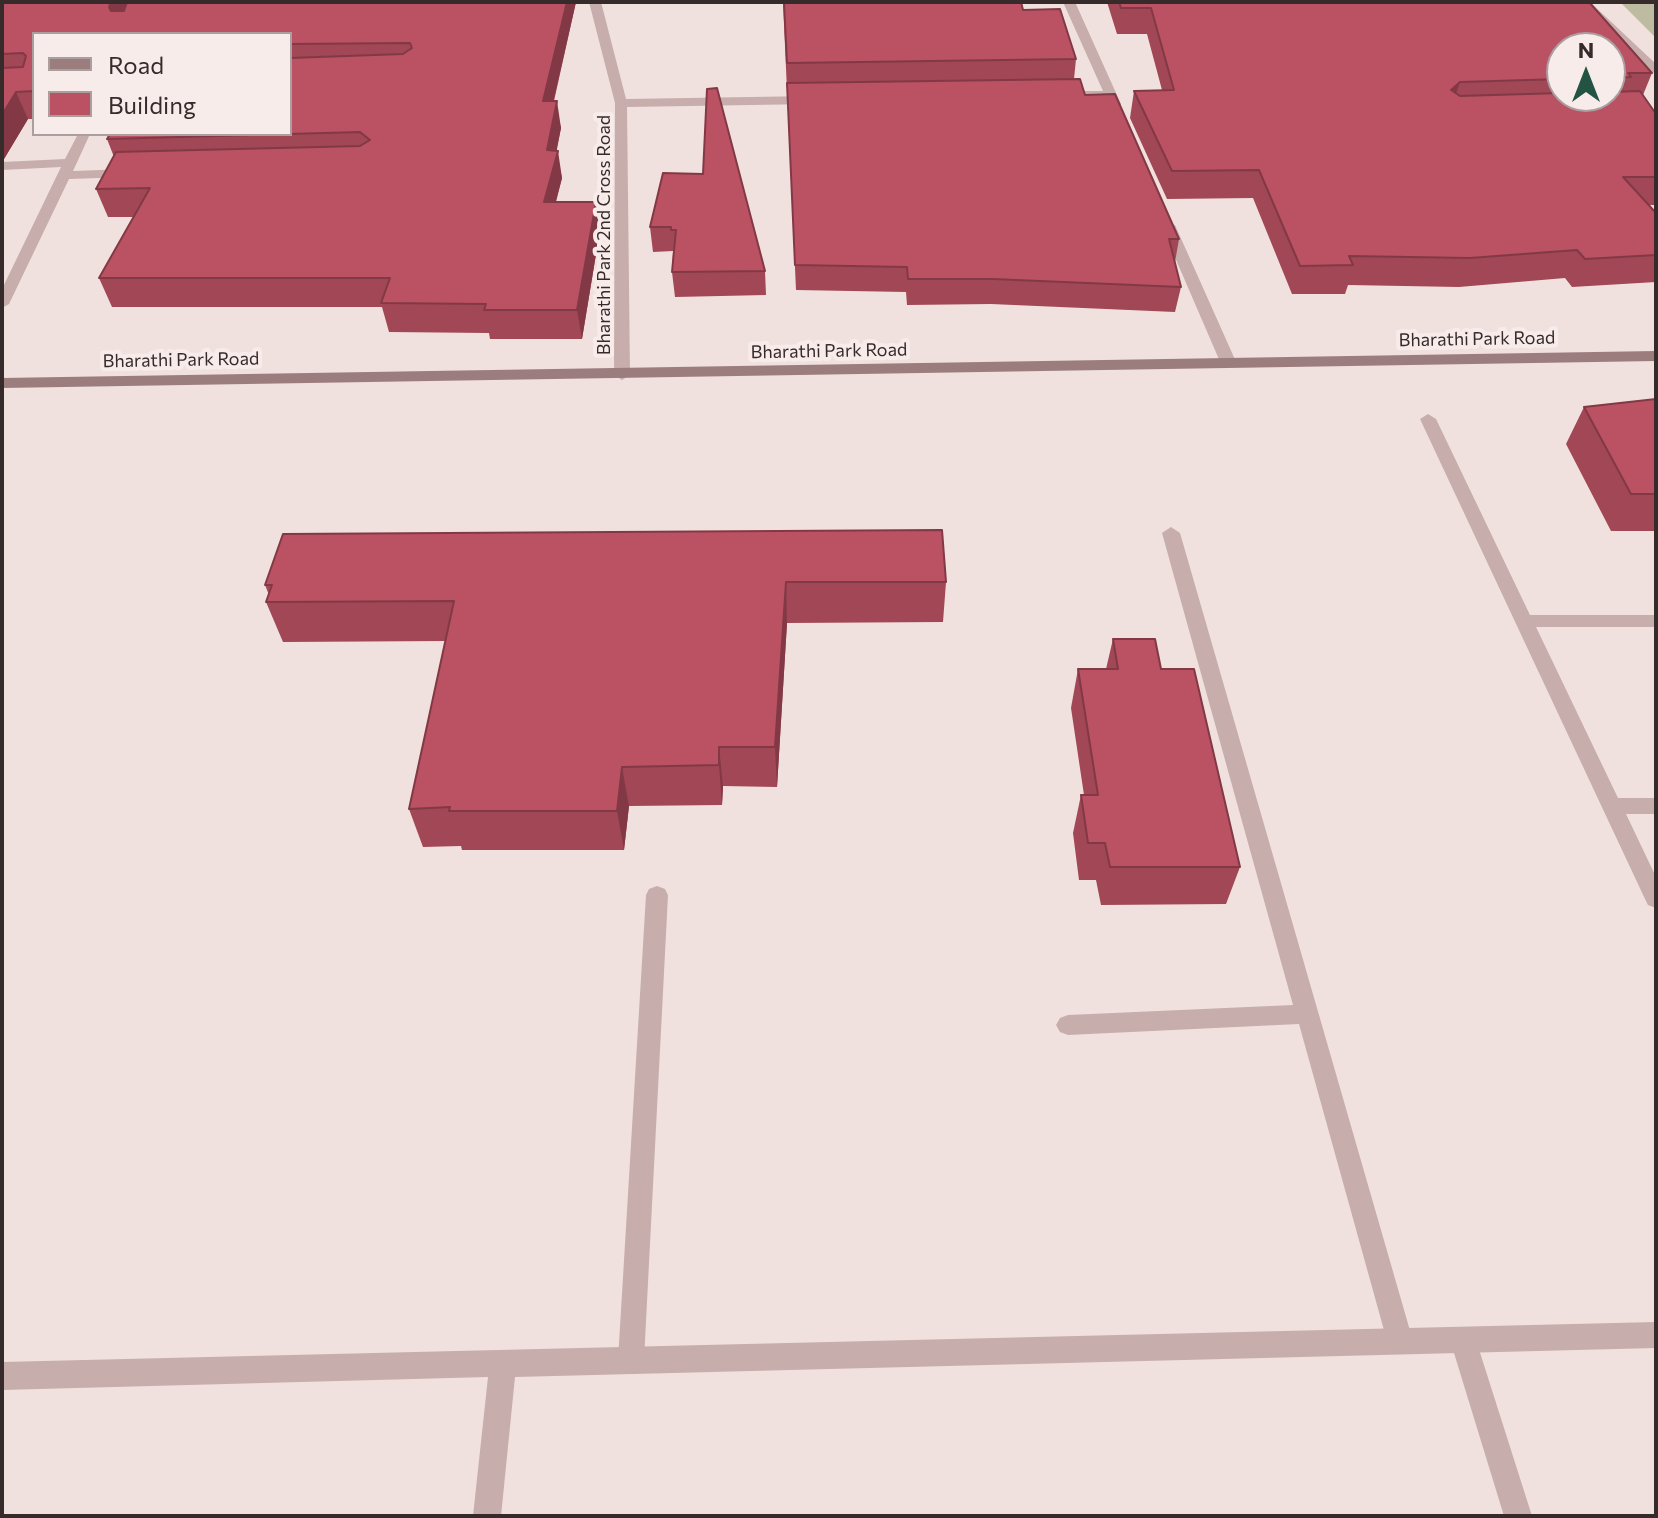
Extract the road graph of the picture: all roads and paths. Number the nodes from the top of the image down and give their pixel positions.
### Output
1 (595, 2) edge
2 (1069, 2) edge
3 (1584, 2) edge
4 (1656, 71) edge
5 (1111, 95) junction
6 (1048, 96) edge
7 (827, 99) edge
8 (621, 103) junction
9 (1124, 123) edge
10 (83, 136) edge
11 (2, 166) edge
12 (68, 169) junction
13 (144, 173) edge
14 (1161, 208) edge
15 (2, 304) edge
16 (1656, 356) edge
17 (1229, 364) junction
18 (622, 375) junction
19 (2, 383) edge
20 (1428, 419) dead end
21 (1171, 533) dead end
22 (1524, 621) junction
23 (1656, 621) edge
24 (1612, 806) junction
25 (1656, 806) edge
26 (657, 895) dead end
27 (1656, 899) edge
28 (1307, 1014) junction
29 (1068, 1025) dead end
30 (1656, 1335) edge
31 (1463, 1340) junction
32 (1400, 1341) junction
33 (631, 1360) junction
34 (503, 1364) junction
35 (2, 1376) edge
36 (487, 1516) edge
37 (1518, 1516) edge

1 - 8 street, Bharathi Park 2nd Cross Road
2 - 5 street
3 - 4 street
5 - 6 street
5 - 9 street
7 - 8 street
8 - 18 street, Bharathi Park 2nd Cross Road
10 - 12 street
11 - 12 street
12 - 13 street
12 - 15 street
14 - 17 street
16 - 17 main road, Bharathi Park Road
17 - 18 main road, Bharathi Park Road
18 - 19 main road, Bharathi Park Road
20 - 22 street
21 - 28 street
22 - 23 street
22 - 24 street
24 - 25 street
24 - 27 street
26 - 33 street
28 - 29 street
28 - 32 street
30 - 31 street
31 - 32 street
31 - 37 street
32 - 33 street
33 - 34 street
34 - 35 street
34 - 36 street

